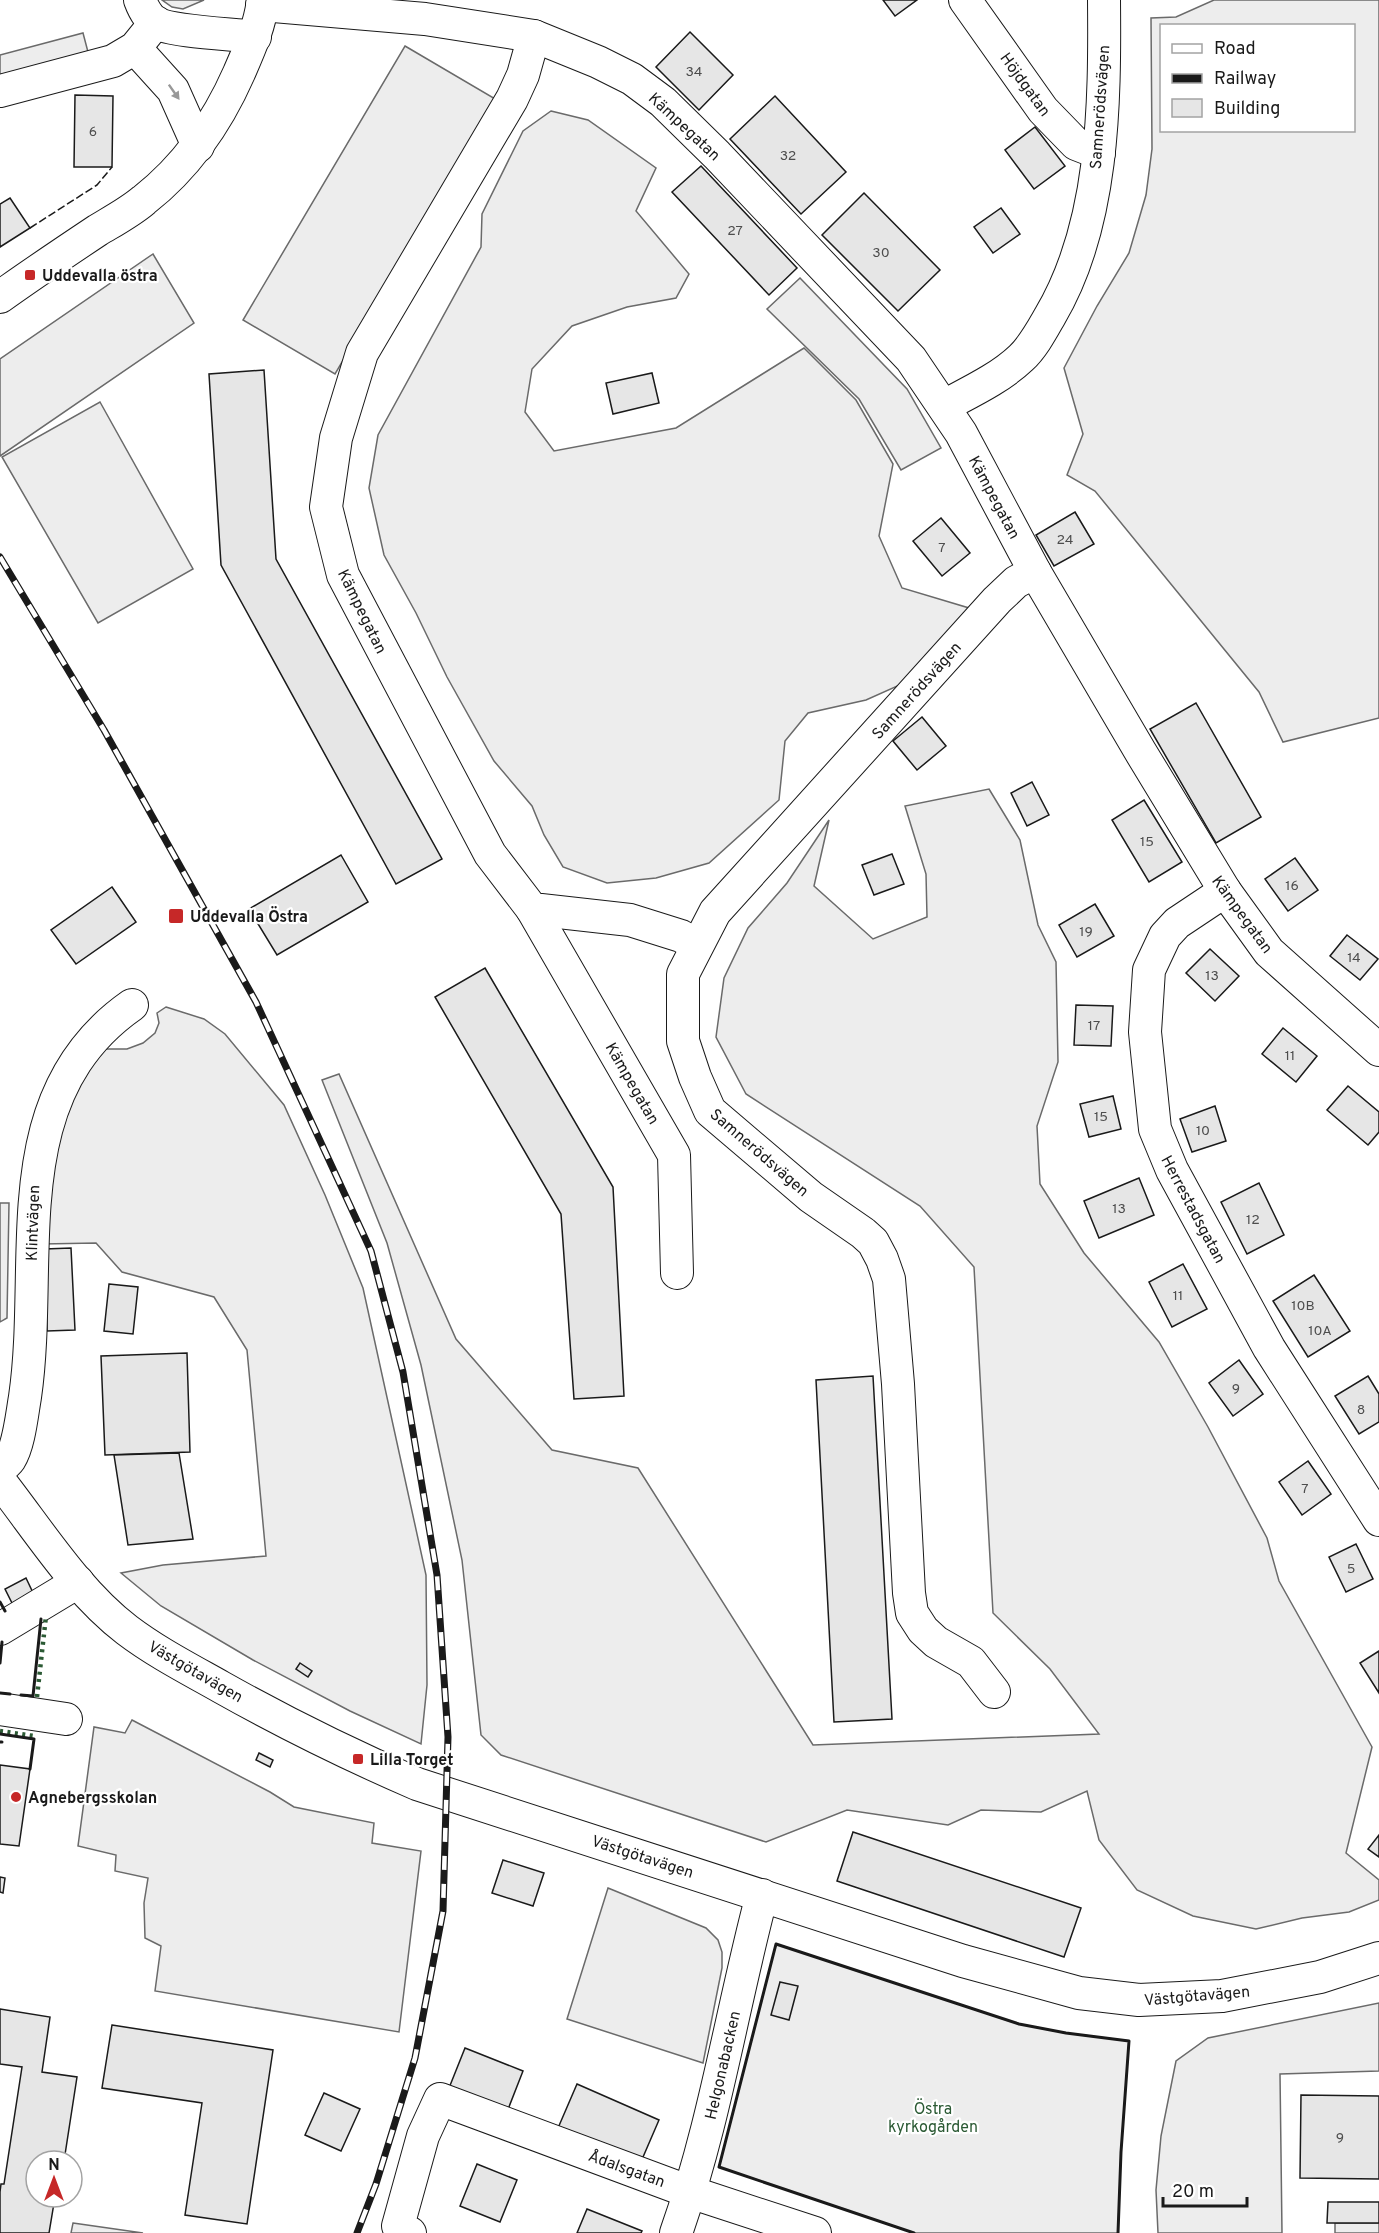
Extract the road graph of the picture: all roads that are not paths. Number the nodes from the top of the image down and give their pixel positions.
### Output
1 (965, 0) edge
2 (1104, 0) edge
3 (262, 2) edge
4 (148, 11) edge
5 (534, 36) junction
6 (255, 37) junction
7 (135, 48) junction
8 (0, 91) edge
9 (198, 146) junction
10 (1099, 153) junction
11 (0, 297) edge
12 (944, 406) junction
13 (1035, 572) junction
14 (1225, 891) junction
15 (532, 909) junction
16 (697, 945) junction
17 (132, 1005) dead end
18 (1375, 1039) edge
19 (677, 1273) dead end
20 (0, 1468) edge
21 (0, 1481) edge
22 (1379, 1520) edge
23 (78, 1582) junction
24 (0, 1629) edge
25 (994, 1692) dead end
26 (0, 1709) edge
27 (66, 1719) dead end
28 (762, 1895) junction
29 (1379, 1958) edge
30 (690, 2192) junction
31 (410, 2233) edge
32 (676, 2233) edge
33 (815, 2233) edge

1 - 10 street, Höjdgatan
2 - 10 street, Samnerödsvägen
3 - 5 street, Kämpegatan
3 - 6 street
4 - 6 street
4 - 7 street
5 - 12 street, Kämpegatan
5 - 15 street, Kämpegatan
6 - 9 street
7 - 8 street
7 -> 9 street
9 - 11 street
10 - 12 street, Samnerödsvägen
12 - 13 street, Kämpegatan
13 - 14 street, Kämpegatan
13 - 16 street, Samnerödsvägen
14 - 18 street, Kämpegatan
14 - 22 street, Herrestadsgatan
15 - 16 street
15 - 19 street, Kämpegatan
16 - 25 street, Samnerödsvägen
17 - 20 street, Klintvägen
21 - 23 street, Västgötavägen
23 - 24 street
23 - 28 street, Västgötavägen
26 - 27 street
28 - 29 street, Västgötavägen
28 - 30 street, Helgonabacken
30 - 31 street, Ådalsgatan
30 - 32 street, Helgonabacken
30 - 33 street, Ådalsgatan

